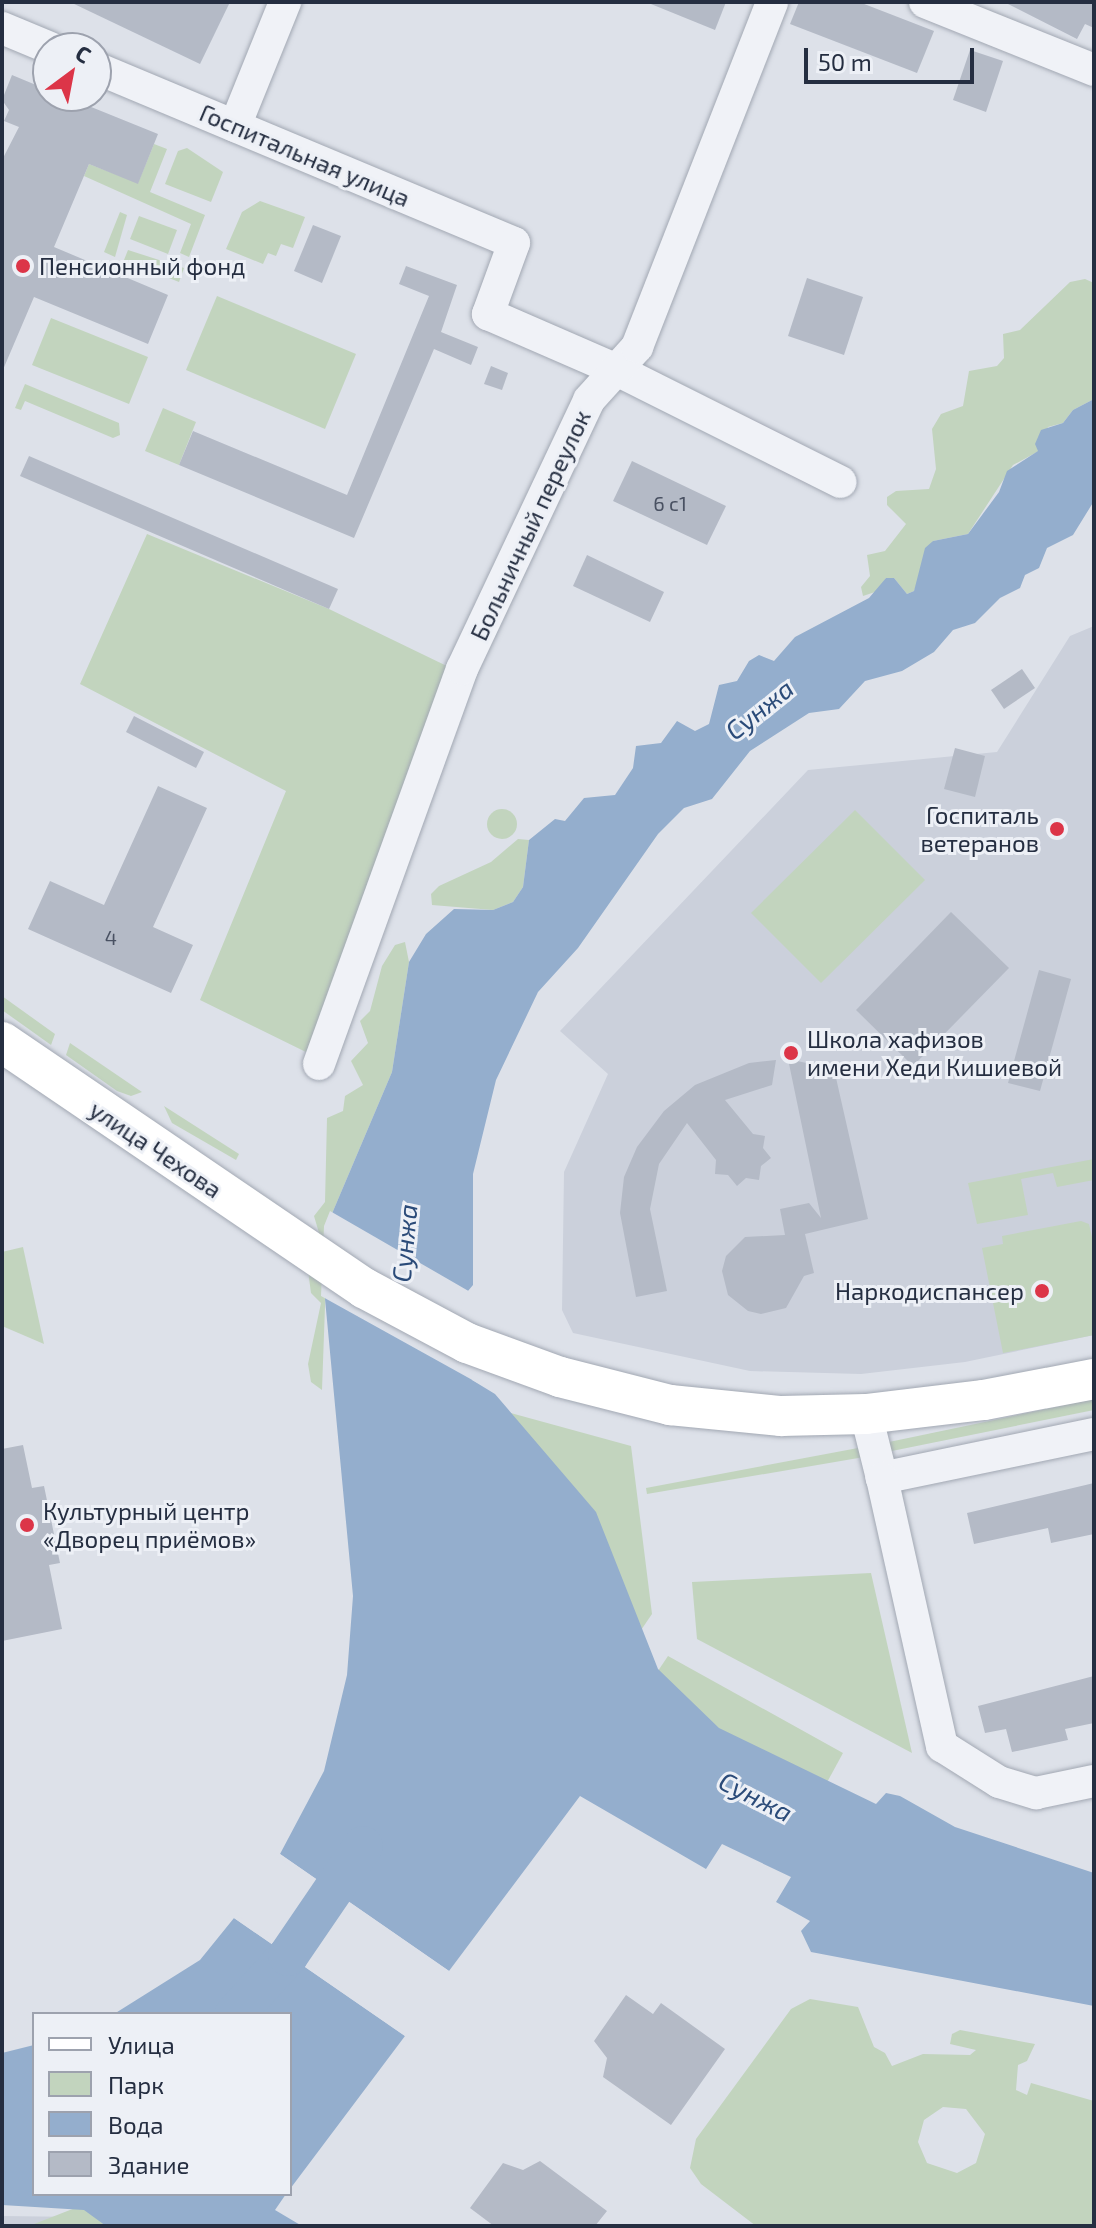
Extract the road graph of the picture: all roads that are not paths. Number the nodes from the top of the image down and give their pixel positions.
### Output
1 (285, 2) edge
2 (772, 2) edge
3 (925, 2) edge
4 (2, 28) edge
5 (32, 40) edge
6 (1094, 70) edge
7 (112, 75) edge
8 (235, 126) junction
9 (617, 370) junction
10 (841, 482) dead end
11 (2, 1042) edge
12 (319, 1064) dead end
13 (1094, 1379) edge
14 (866, 1414) junction
15 (1094, 1434) edge
16 (882, 1478) junction
17 (1094, 1781) edge

1 - 8 street
2 - 9 street, Больничный переулок
3 - 6 street
4 - 5 street
7 - 8 street, Госпитальная улица
8 - 9 street, Госпитальная улица
9 - 10 street
9 - 12 street, Больничный переулок
11 - 14 main road, улица Чехова
13 - 14 main road, улица Чехова
14 - 16 street
15 - 16 street
16 - 17 street

